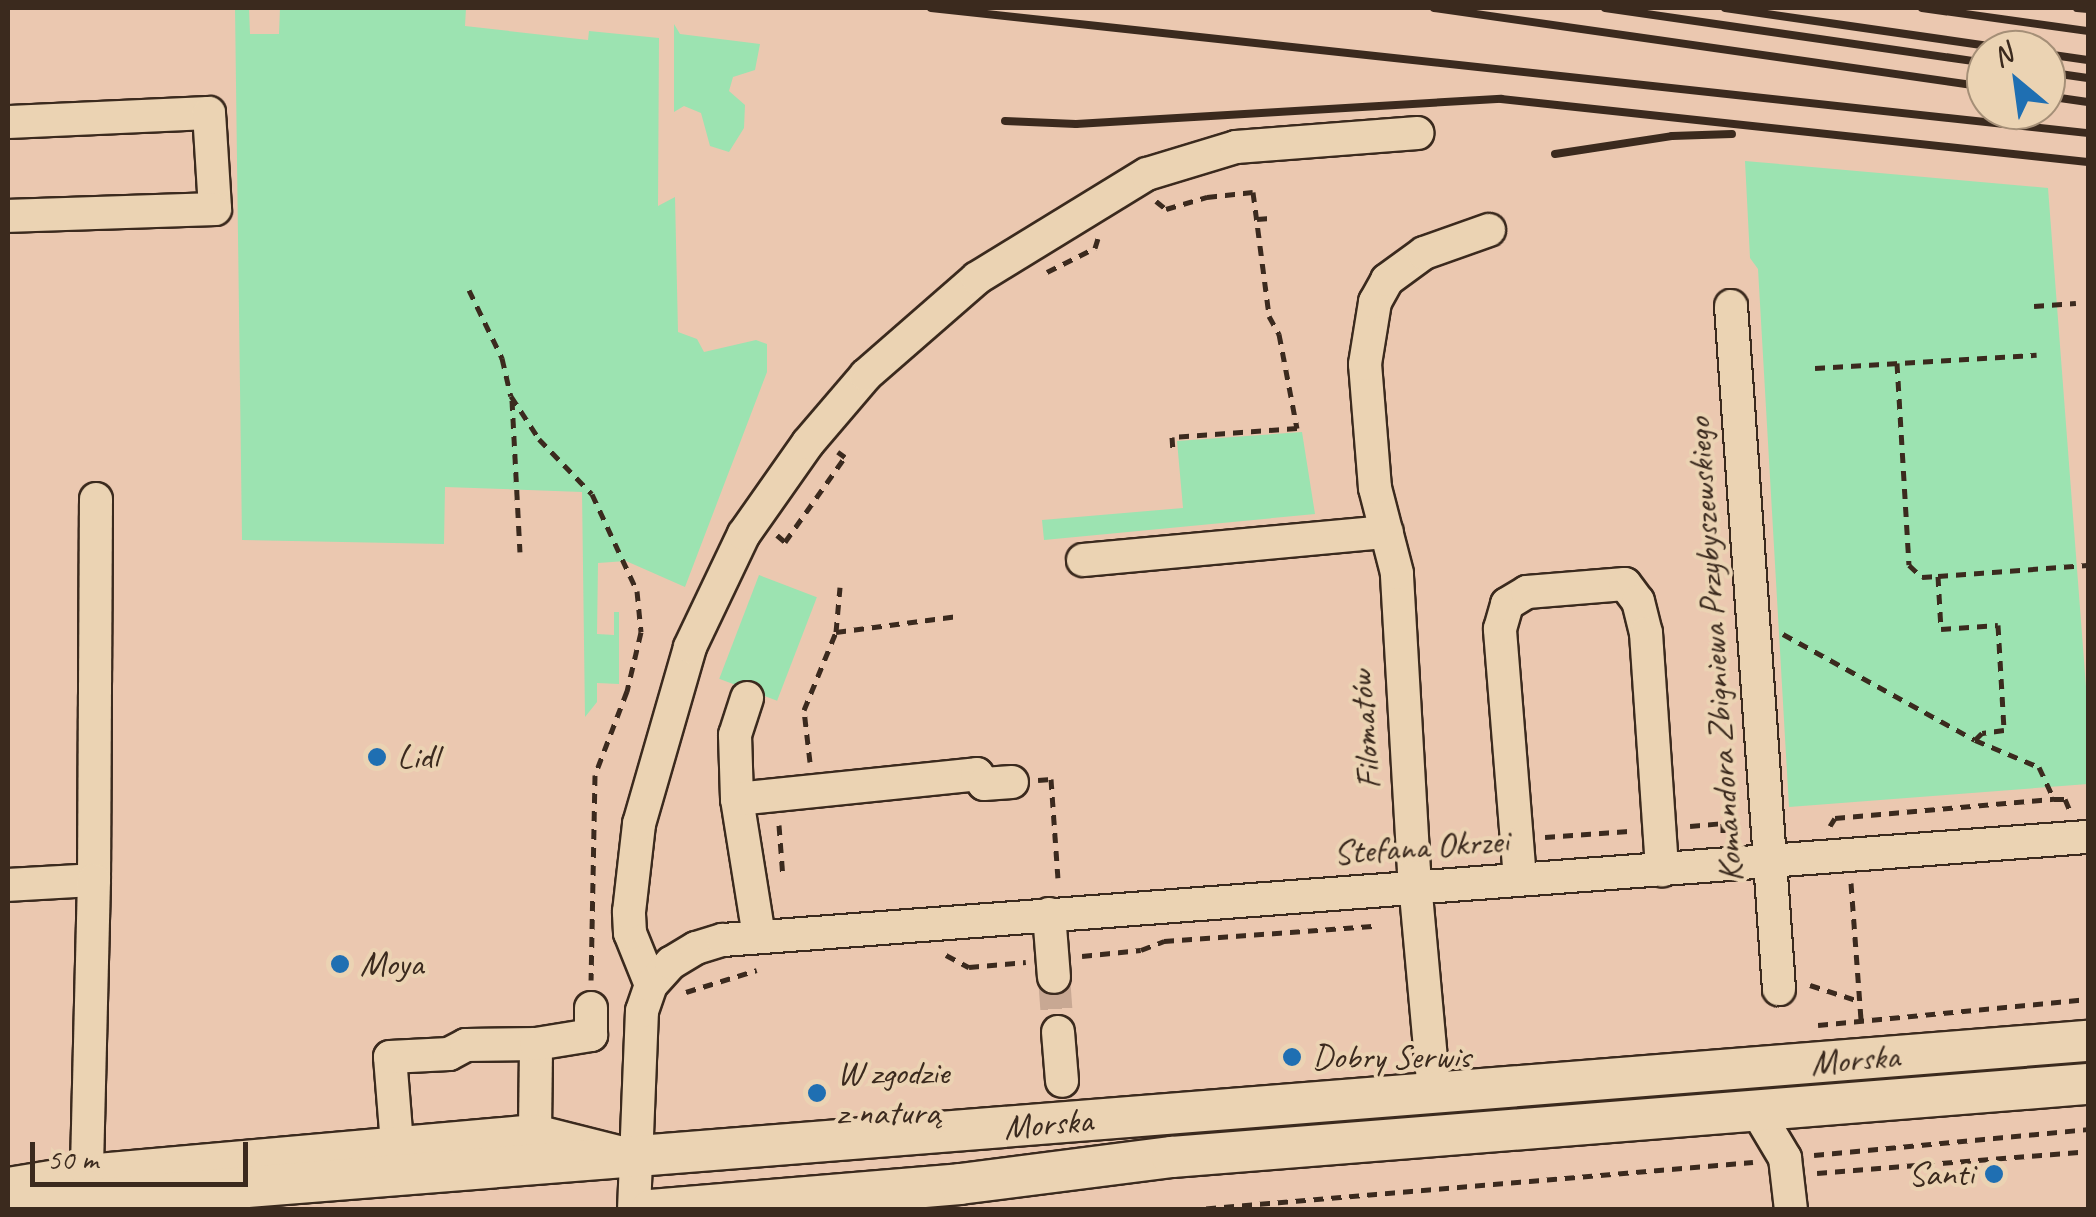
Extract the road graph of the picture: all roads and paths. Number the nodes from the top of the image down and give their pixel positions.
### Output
1 (8, 122) edge
2 (1417, 133) dead end
3 (1148, 195) dead end
4 (8, 216) edge
5 (1270, 218) dead end
6 (1256, 219) junction
7 (1489, 230) dead end
8 (1100, 232) dead end
9 (1038, 272) dead end
10 (469, 290) dead end
11 (2076, 303) dead end
12 (1732, 306) dead end
13 (2034, 306) dead end
14 (2037, 355) dead end
15 (1898, 363) junction
16 (1815, 368) dead end
17 (511, 396) junction
18 (830, 446) dead end
19 (1173, 452) dead end
20 (96, 500) dead end
21 (771, 532) dead end
22 (1387, 532) junction
23 (520, 552) dead end
24 (1083, 560) dead end
25 (2088, 565) edge
26 (1938, 576) junction
27 (840, 587) dead end
28 (958, 616) dead end
29 (836, 632) junction
30 (1752, 636) junction
31 (747, 698) dead end
32 (1976, 740) junction
33 (1012, 782) joint
34 (813, 791) junction
35 (737, 799) junction
36 (2088, 837) edge
37 (1822, 838) dead end
38 (1770, 862) junction
39 (1662, 870) junction
40 (1850, 874) dead end
41 (1058, 878) dead end
42 (784, 879) dead end
43 (1520, 879) junction
44 (94, 880) junction
45 (8, 886) edge
46 (1416, 886) junction
47 (1049, 914) junction
48 (1376, 926) dead end
49 (759, 936) junction
50 (937, 955) dead end
51 (1053, 968) junction
52 (774, 969) dead end
53 (1779, 989) joint
54 (663, 991) junction
55 (2088, 999) edge
56 (1859, 1001) junction
57 (591, 1008) joint
58 (1860, 1019) junction
59 (1801, 1029) dead end
60 (1058, 1032) tunnel mouth
61 (2088, 1041) edge
62 (536, 1044) junction
63 (1062, 1081) dead end
64 (2088, 1084) edge
65 (1434, 1092) junction
66 (1757, 1111) junction
67 (2088, 1129) edge
68 (535, 1131) junction
69 (397, 1144) junction
70 (2088, 1151) edge
71 (637, 1156) junction
72 (1737, 1164) junction
73 (1787, 1167) junction
74 (86, 1171) junction
75 (8, 1184) edge
76 (8, 1206) edge
77 (634, 1210) edge
78 (651, 1210) edge
79 (1188, 1210) edge
80 (1791, 1210) edge

1 - 4 street
2 - 54 street
3 - 6 path
5 - 6 path
6 - 19 path
7 - 22 street, Filomatów
8 - 9 path
10 - 17 path
11 - 13 path
12 - 30 street, Komandora Zbigniewa Przybyszewskiego
14 - 15 path
15 - 16 path
15 - 26 path
17 - 23 path
17 - 57 path
18 - 21 path
20 - 44 street
22 - 24 street
22 - 46 street, Filomatów
25 - 26 path
26 - 32 path
27 - 29 path
28 - 29 path
29 - 34 path
30 - 32 path
30 - 38 street, Komandora Zbigniewa Przybyszewskiego
31 - 35 street
32 - 37 path
33 - 34 street
33 - 41 path
34 - 35 street
34 - 42 path
35 - 49 street
36 - 38 street, Stefana Okrzei
38 - 39 street, Stefana Okrzei
38 - 53 street, Komandora Zbigniewa Przybyszewskiego
39 - 43 street, Stefana Okrzei
39 - 43 street
40 - 56 path
43 - 46 street, Stefana Okrzei
44 - 45 street
44 - 74 street
46 - 47 street, Stefana Okrzei
46 - 65 street, Filomatów
47 - 49 street, Stefana Okrzei
47 - 51 street
48 - 51 path
49 - 54 street, Stefana Okrzei
50 - 51 path
52 - 54 path
53 - 56 path
54 - 71 street
55 - 58 path
56 - 58 path
57 - 62 street
58 - 59 path
60 - 63 street
61 - 65 main road, Morska
62 - 68 street
62 - 69 street
64 - 66 main road, Morska
65 - 71 main road, Morska
66 - 73 street
66 - 78 main road, Morska
67 - 73 path
68 - 69 street
68 - 71 street
69 - 74 street
70 - 73 path
71 - 76 main road, Morska
71 - 77 street
72 - 73 path
72 - 73 path
72 - 79 path
73 - 80 street
74 - 75 street

